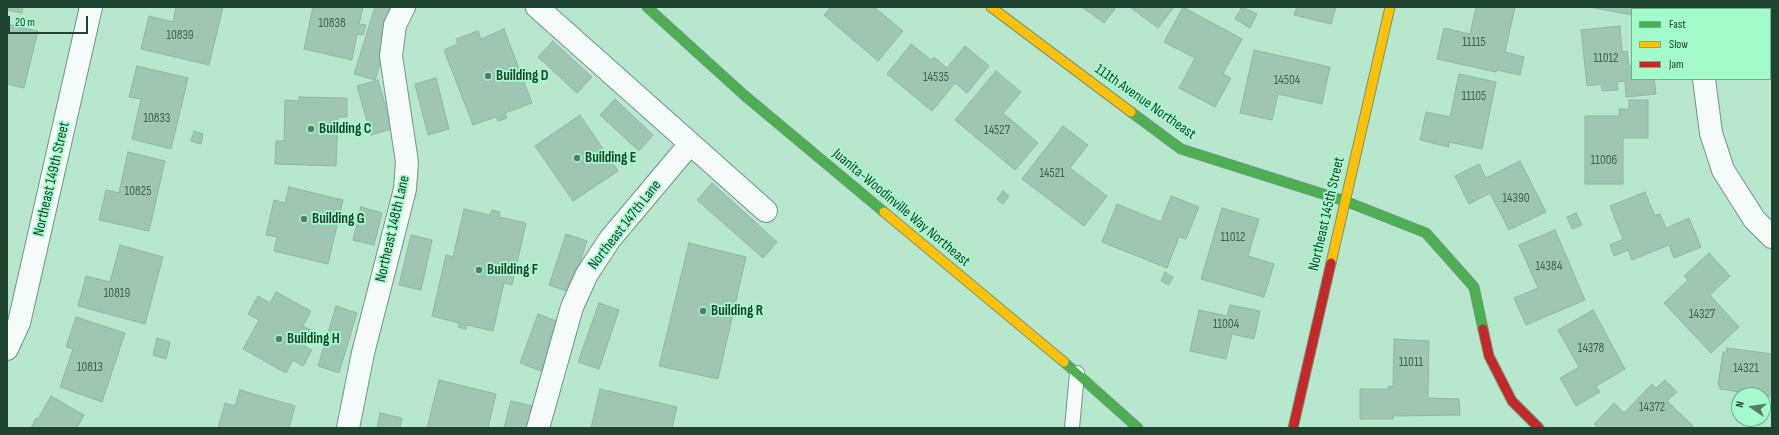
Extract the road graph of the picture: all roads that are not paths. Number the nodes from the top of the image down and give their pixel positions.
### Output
1 (91, 7) edge
2 (404, 7) edge
3 (538, 7) edge
4 (647, 7) edge
5 (991, 7) edge
6 (1390, 7) edge
7 (1704, 80) edge
8 (690, 144) junction
9 (1345, 202) junction
10 (766, 211) dead end
11 (1772, 237) edge
12 (7, 349) edge
13 (1077, 373) junction
14 (348, 428) edge
15 (538, 428) edge
16 (1072, 428) edge
17 (1138, 428) edge
18 (1292, 428) edge
19 (1539, 428) edge

1 - 12 street, Northeast 149th Street
2 - 14 street, Northeast 148th Lane
3 - 8 street
4 - 13 street, Juanita-Woodinville Way Northeast
5 - 9 street, 111th Avenue Northeast
6 - 9 street, Northeast 145th Street
7 - 11 street
8 - 10 street
8 - 15 street, Northeast 147th Lane
9 - 18 street, Northeast 145th Street
9 - 19 street, 111th Avenue Northeast
13 - 16 lane
13 - 17 street, Juanita-Woodinville Way Northeast

